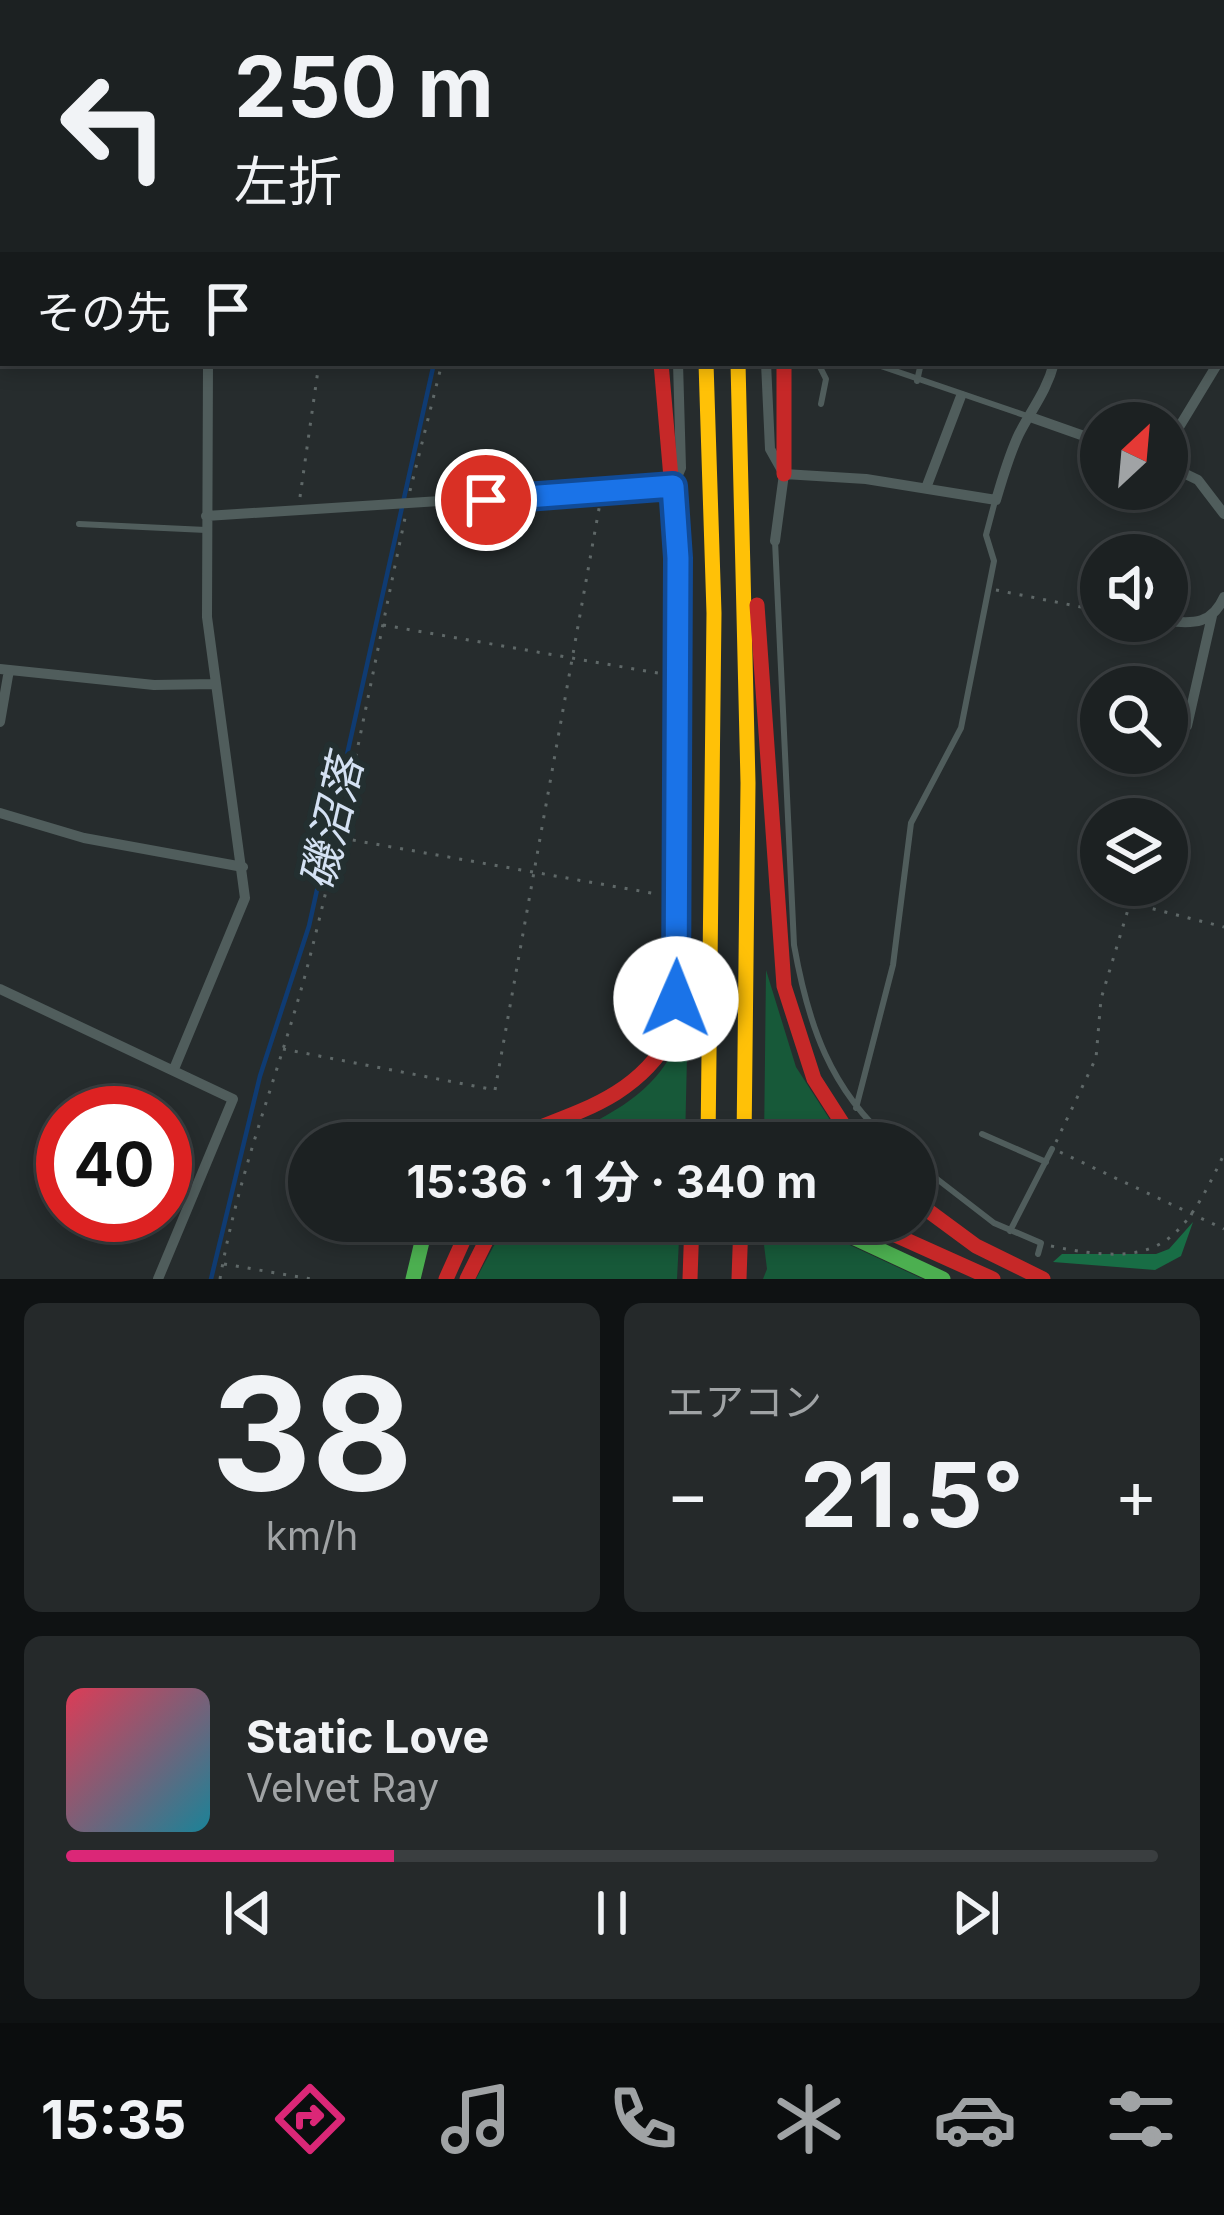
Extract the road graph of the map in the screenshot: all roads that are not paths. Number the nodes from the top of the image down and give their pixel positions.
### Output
1 (208, 366) edge
2 (662, 366) edge
3 (678, 366) edge
4 (706, 366) edge
5 (738, 366) edge
6 (766, 366) edge
7 (784, 366) edge
8 (820, 366) edge
9 (880, 366) edge
10 (920, 366) edge
11 (1053, 366) edge
12 (1216, 366) edge
13 (917, 381) junction
14 (961, 396) junction
15 (820, 404) dead end
16 (1188, 412) edge
17 (1033, 418) junction
18 (1080, 435) edge
19 (784, 474) junction
20 (1188, 475) edge
21 (673, 486) junction
22 (926, 488) junction
23 (996, 500) junction
24 (1224, 514) edge
25 (206, 516) junction
26 (744, 521) junction
27 (79, 524) dead end
28 (206, 530) junction
29 (775, 541) joint
30 (1224, 597) edge
31 (1212, 616) junction
32 (1188, 622) edge
33 (5, 670) edge
34 (215, 684) junction
35 (0, 722) edge
36 (1188, 722) edge
37 (0, 813) edge
38 (243, 867) junction
39 (714, 899) junction
40 (0, 989) edge
41 (174, 1070) junction
42 (856, 1108) junction
43 (560, 1122) edge
44 (697, 1122) edge
45 (709, 1122) edge
46 (744, 1122) edge
47 (840, 1122) edge
48 (870, 1122) edge
49 (982, 1134) dead end
50 (1052, 1149) road end
51 (1046, 1162) junction
52 (936, 1177) edge
53 (936, 1217) edge
54 (1010, 1232) junction
55 (422, 1242) edge
56 (463, 1242) edge
57 (485, 1242) edge
58 (691, 1242) edge
59 (705, 1242) edge
60 (740, 1242) edge
61 (862, 1242) edge
62 (911, 1242) edge
63 (1038, 1254) dead end
64 (158, 1279) edge
65 (412, 1279) edge
66 (446, 1279) edge
67 (466, 1279) edge
68 (690, 1279) edge
69 (704, 1279) edge
70 (739, 1279) edge
71 (943, 1279) edge
72 (993, 1279) edge
73 (1043, 1279) edge

1 - 25 street
2 - 21 main road
3 - 21 street
4 - 39 main road
5 - 26 main road
6 - 19 street
7 - 19 main road
8 - 15 lane
9 - 13 lane
10 - 13 lane
11 - 17 street
12 - 16 street
13 - 14 lane
14 - 17 lane
14 - 22 street
17 - 18 street
17 - 23 street
19 - 22 street
19 - 29 street
20 - 24 street
21 - 25 street
21 - 43 main road
22 - 23 street
23 - 42 lane
25 - 28 street
26 - 46 main road
26 - 47 main road
27 - 28 lane
28 - 34 street
29 - 42 lane
30 - 31 street
31 - 32 street
31 - 36 street
33 - 34 street
33 - 35 street
34 - 38 street
37 - 38 street
38 - 41 street
39 - 44 main road
39 - 45 main road
40 - 41 street
41 - 64 street
42 - 48 lane
49 - 51 lane
50 - 51 lane
51 - 54 lane
52 - 54 lane
53 - 73 main road
54 - 63 lane
55 - 65 main road
56 - 66 main road
57 - 67 main road
58 - 68 main road
59 - 69 main road
60 - 70 main road
61 - 71 main road
62 - 72 main road

